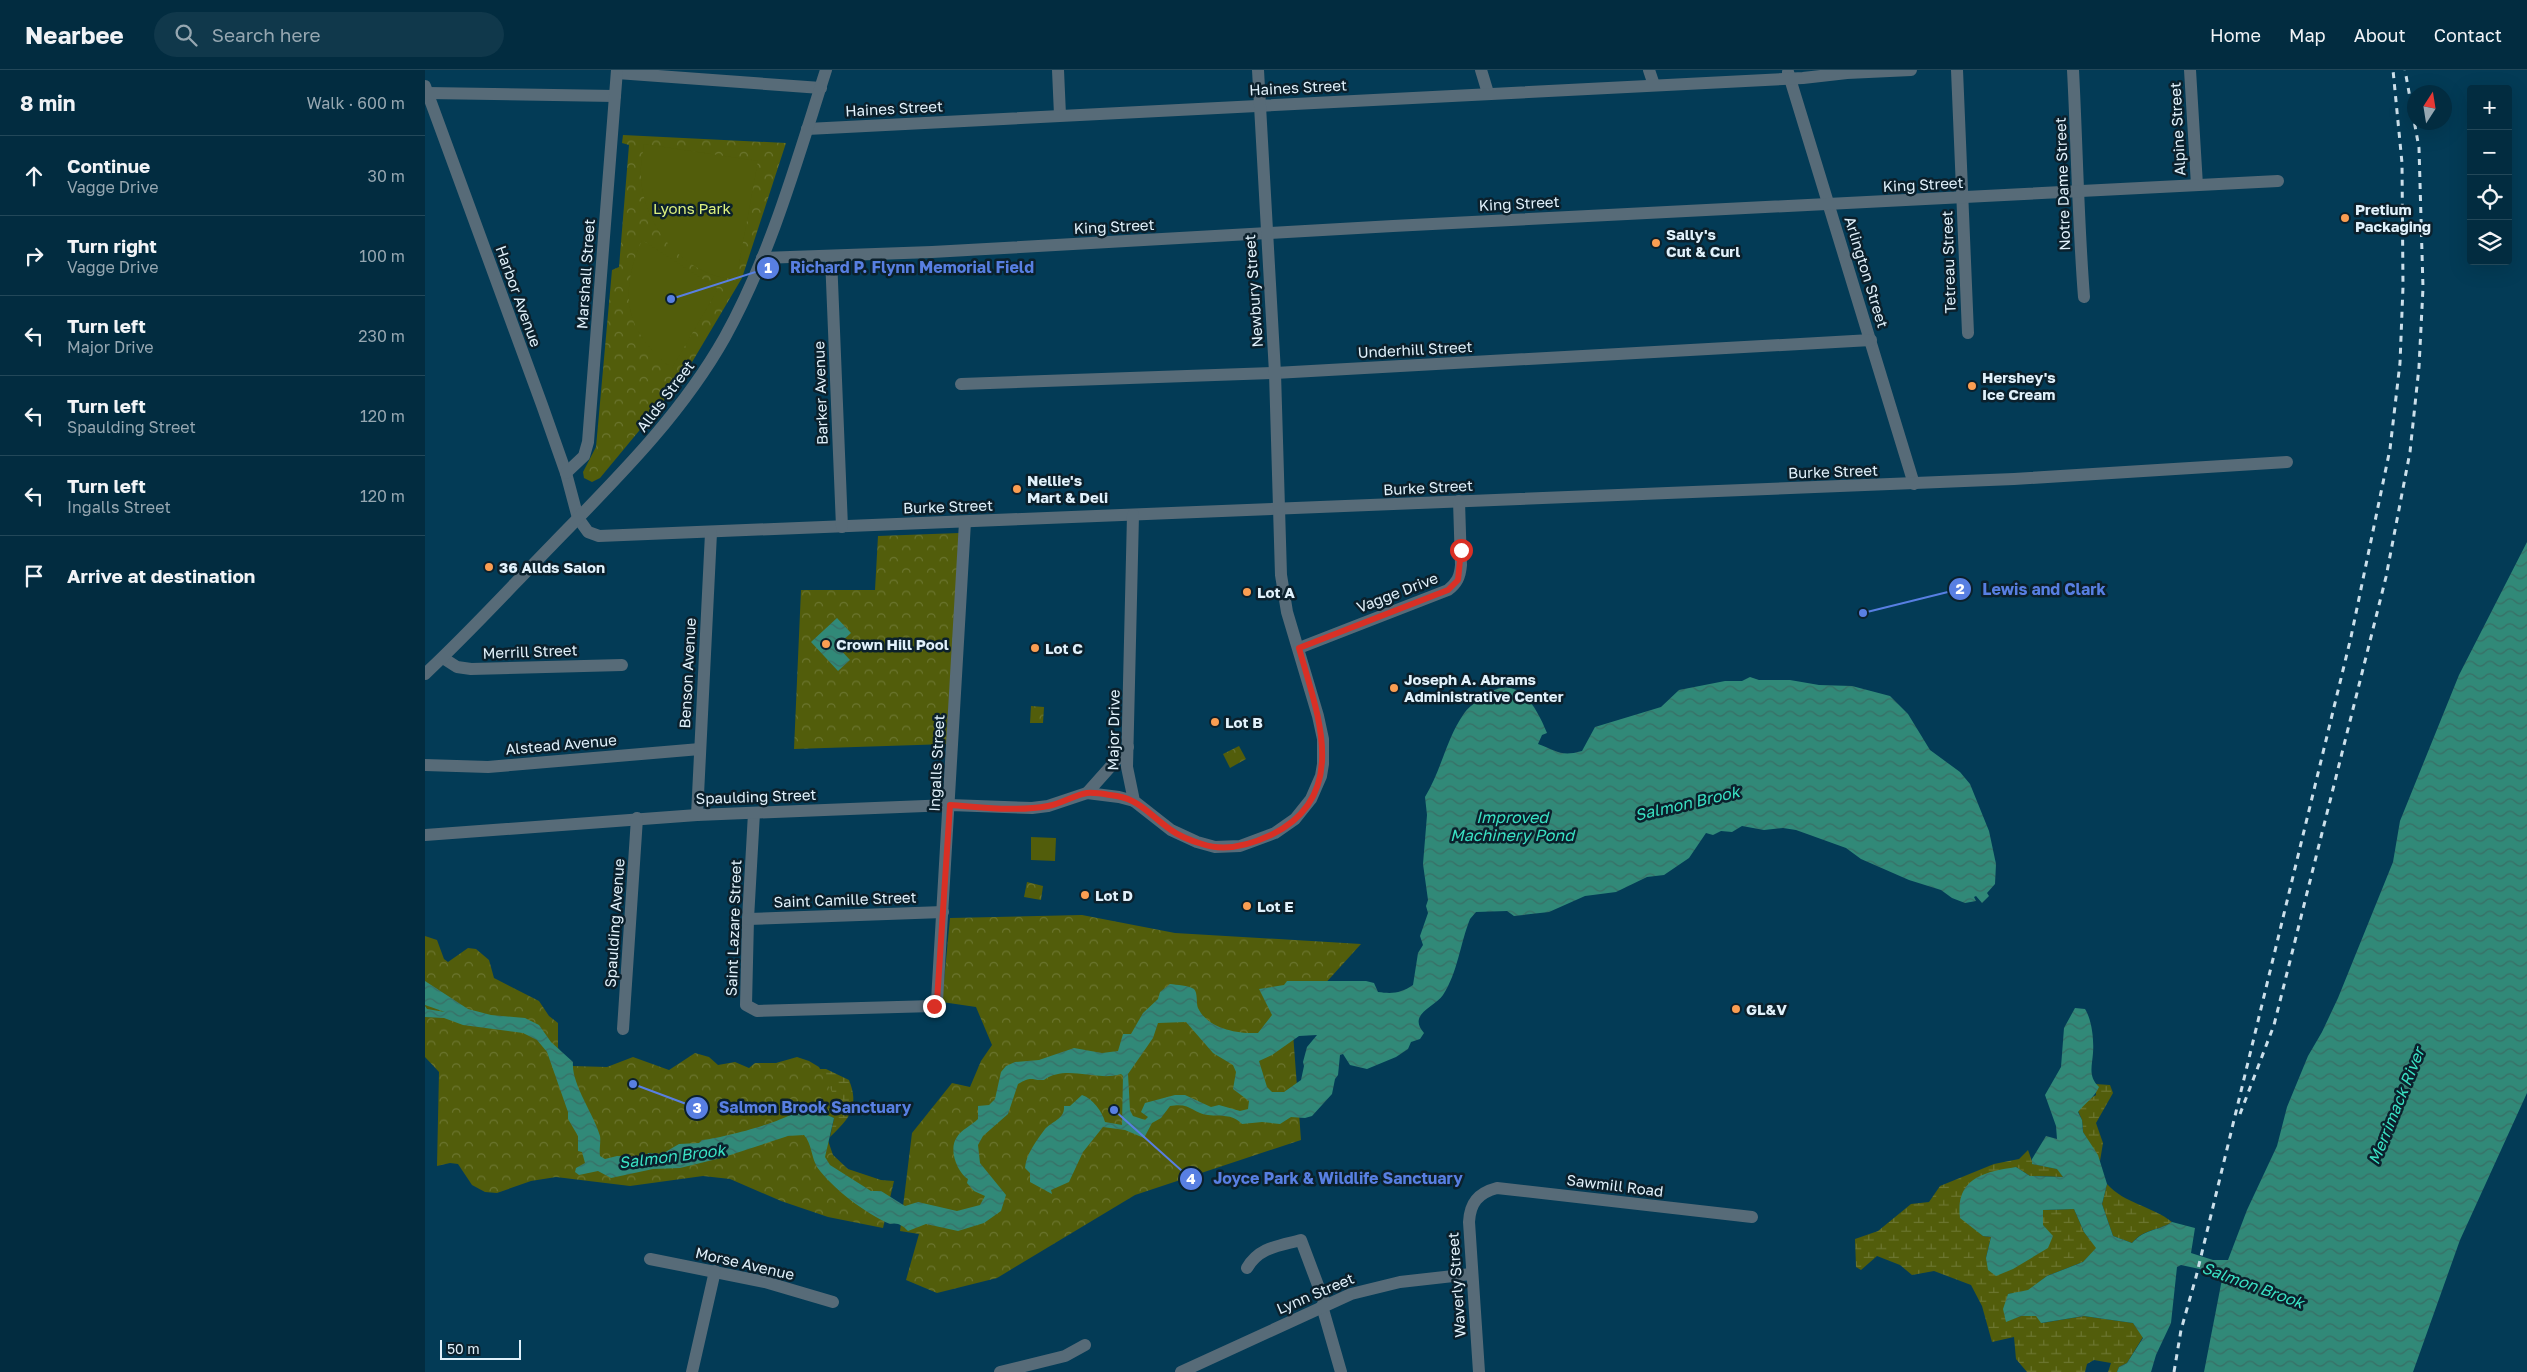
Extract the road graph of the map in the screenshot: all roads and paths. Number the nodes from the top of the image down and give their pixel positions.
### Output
1 (826, 70) edge
2 (1058, 70) edge
3 (1258, 70) edge
4 (1481, 70) edge
5 (1649, 70) edge
6 (1911, 70) edge
7 (1957, 70) edge
8 (2073, 70) edge
9 (2190, 70) edge
10 (617, 72) edge
11 (1789, 74) edge
12 (1654, 85) junction
13 (821, 88) junction
14 (426, 89) edge
15 (1488, 93) junction
16 (615, 96) junction
17 (1260, 105) junction
18 (1060, 115) junction
19 (807, 129) junction
20 (2278, 181) dead end
21 (2197, 185) junction
22 (2077, 191) junction
23 (1963, 198) junction
24 (1830, 205) junction
25 (1265, 234) junction
26 (831, 257) junction
27 (761, 258) junction
28 (2084, 297) dead end
29 (1967, 333) dead end
30 (1871, 340) junction
31 (1275, 373) junction
32 (961, 384) dead end
33 (2287, 462) dead end
34 (566, 473) junction
35 (1914, 484) junction
36 (1459, 502) junction
37 (1280, 509) junction
38 (1133, 515) junction
39 (578, 518) junction
40 (965, 522) junction
41 (842, 527) junction
42 (711, 533) junction
43 (1299, 648) junction
44 (443, 658) junction
45 (622, 665) dead end
46 (425, 674) edge
47 (1128, 747) junction
48 (700, 749) junction
49 (425, 765) edge
50 (1087, 793) junction
51 (1134, 801) junction
52 (950, 805) junction
53 (754, 813) junction
54 (697, 815) junction
55 (637, 818) junction
56 (425, 835) edge
57 (943, 912) junction
58 (748, 918) junction
59 (934, 1006) joint
60 (623, 1029) dead end
61 (1476, 1198) joint
62 (1752, 1217) dead end
63 (650, 1259) dead end
64 (1247, 1268) dead end
65 (715, 1271) junction
66 (1471, 1274) junction
67 (833, 1302) dead end
68 (1324, 1305) junction
69 (1085, 1344) dead end
70 (692, 1372) edge
71 (1000, 1372) edge
72 (1181, 1372) edge
73 (1341, 1372) edge
74 (1479, 1372) edge

1 - 13 street, Allds Street
2 - 18 street
3 - 17 street, Newbury Street
4 - 15 street
5 - 12 street
6 - 11 street, Haines Street
7 - 23 street, Tetreau Street
8 - 22 street, Notre Dame Street
9 - 21 street, Alpine Street
10 - 13 street
10 - 16 street, Marshall Street
11 - 12 street, Haines Street
11 - 24 street, Arlington Street
12 - 15 street, Haines Street
13 - 19 street, Allds Street
14 - 16 street
14 - 34 street, Harbor Avenue
15 - 17 street, Haines Street
16 - 34 street, Marshall Street
17 - 18 street, Haines Street
17 - 25 street, Newbury Street
18 - 19 street, Haines Street
19 - 27 street, Allds Street
20 - 21 street, King Street
21 - 22 street, King Street
22 - 23 street, King Street
22 - 28 street, Notre Dame Street
23 - 24 street, King Street
23 - 29 street, Tetreau Street
24 - 25 street, King Street
24 - 30 street, Arlington Street
25 - 26 street, King Street
25 - 31 street, Newbury Street
26 - 27 street, King Street
26 - 41 street, Barker Avenue
27 - 39 street, Allds Street
30 - 31 street, Underhill Street
30 - 35 street, Arlington Street
31 - 32 street, Underhill Street
31 - 37 street, Newbury Street
33 - 35 street, Burke Street
34 - 39 street, Harbor Avenue
35 - 36 street, Burke Street
36 - 37 street, Burke Street
36 - 43 street, Vagge Drive
37 - 38 street, Burke Street
37 - 43 street
38 - 40 street, Burke Street
38 - 47 street, Major Drive
39 - 42 street, Burke Street
39 - 44 street, Allds Street
40 - 41 street, Burke Street
40 - 52 street, Ingalls Street
41 - 42 street, Burke Street
42 - 48 street, Benson Avenue
43 - 51 street
44 - 45 street, Merrill Street
44 - 46 street, Allds Street
47 - 50 street, Spaulding Street
47 - 51 street, Major Drive
48 - 49 street, Alstead Avenue
48 - 54 street, Benson Avenue
50 - 51 street, Spaulding Street
50 - 52 street, Spaulding Street
52 - 53 street, Spaulding Street
52 - 57 street, Ingalls Street
53 - 54 street, Spaulding Street
53 - 58 street, Saint Lazare Street
54 - 55 street, Spaulding Street
55 - 56 street, Spaulding Street
55 - 60 street, Spaulding Avenue
57 - 58 street, Saint Camille Street
57 - 59 street, Ingalls Street
58 - 59 street, Saint Lazare Street
61 - 62 street, Sawmill Road
61 - 66 street, Waverly Street
63 - 65 street, Morse Avenue
64 - 68 street
65 - 67 street, Morse Avenue
65 - 70 street
66 - 68 street, Lynn Street
66 - 74 street, Waverly Street
68 - 72 street, Lynn Street
68 - 73 street
69 - 71 street

